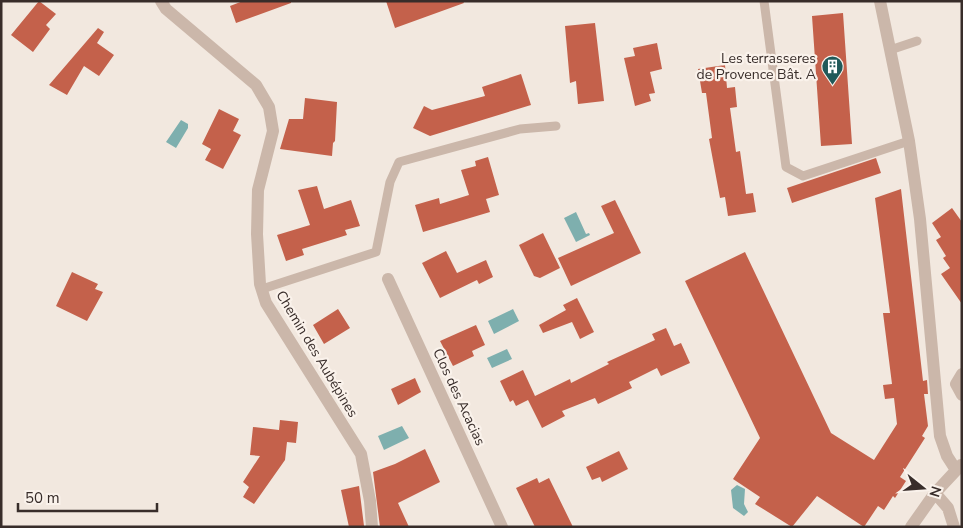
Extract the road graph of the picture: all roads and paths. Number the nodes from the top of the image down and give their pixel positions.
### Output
1 (161, 1) edge
2 (764, 1) edge
3 (880, 1) edge
4 (917, 41) dead end
5 (890, 50) junction
6 (556, 126) dead end
7 (910, 142) junction
8 (388, 279) dead end
9 (262, 289) junction
10 (962, 374) edge
11 (962, 395) edge
12 (959, 467) edge
13 (935, 493) junction
14 (372, 527) edge
15 (502, 527) edge
16 (911, 527) edge
17 (954, 527) edge

1 - 9 street, Chemin des Aubépines
2 - 7 lane
3 - 5 street
4 - 5 lane
5 - 7 street
6 - 9 lane
7 - 12 street
8 - 15 street, Clos des Acacias
9 - 14 street, Chemin des Aubépines
10 - 11 street
12 - 13 street
13 - 16 street
13 - 17 street

